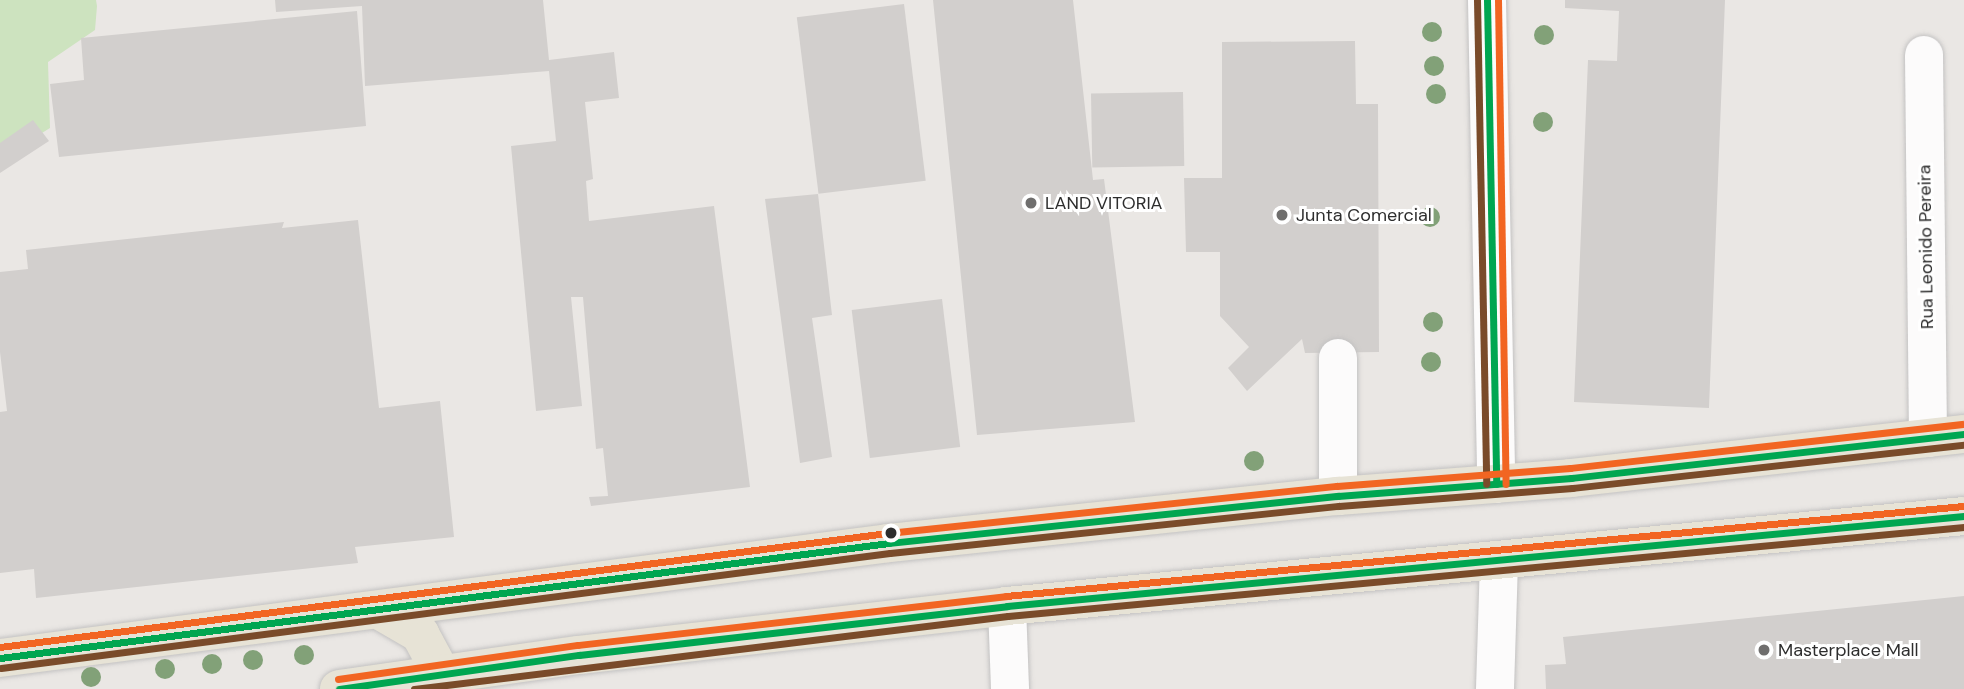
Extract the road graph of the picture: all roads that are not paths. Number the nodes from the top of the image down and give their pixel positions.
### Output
1 (1487, 0) edge
2 (1924, 55) dead end
3 (1338, 358) dead end
4 (1946, 436) edge
5 (1496, 484) junction
6 (1338, 496) junction
7 (1964, 516) edge
8 (1499, 560) junction
9 (1007, 606) junction
10 (379, 610) junction
11 (579, 655) junction
12 (0, 658) edge
13 (441, 681) edge
14 (339, 689) edge
15 (544, 689) edge
16 (1010, 689) edge
17 (1495, 689) edge

1 - 5 street
2 - 4 street, Rua Leonido Pereira
3 - 6 street
4 - 5 main road
5 - 6 main road
6 - 10 main road
7 - 8 main road
8 - 9 main road
8 - 17 street
9 - 11 main road
9 - 16 street
10 - 12 main road
10 - 13 main road
11 - 13 main road
11 - 15 main road
13 - 14 main road

